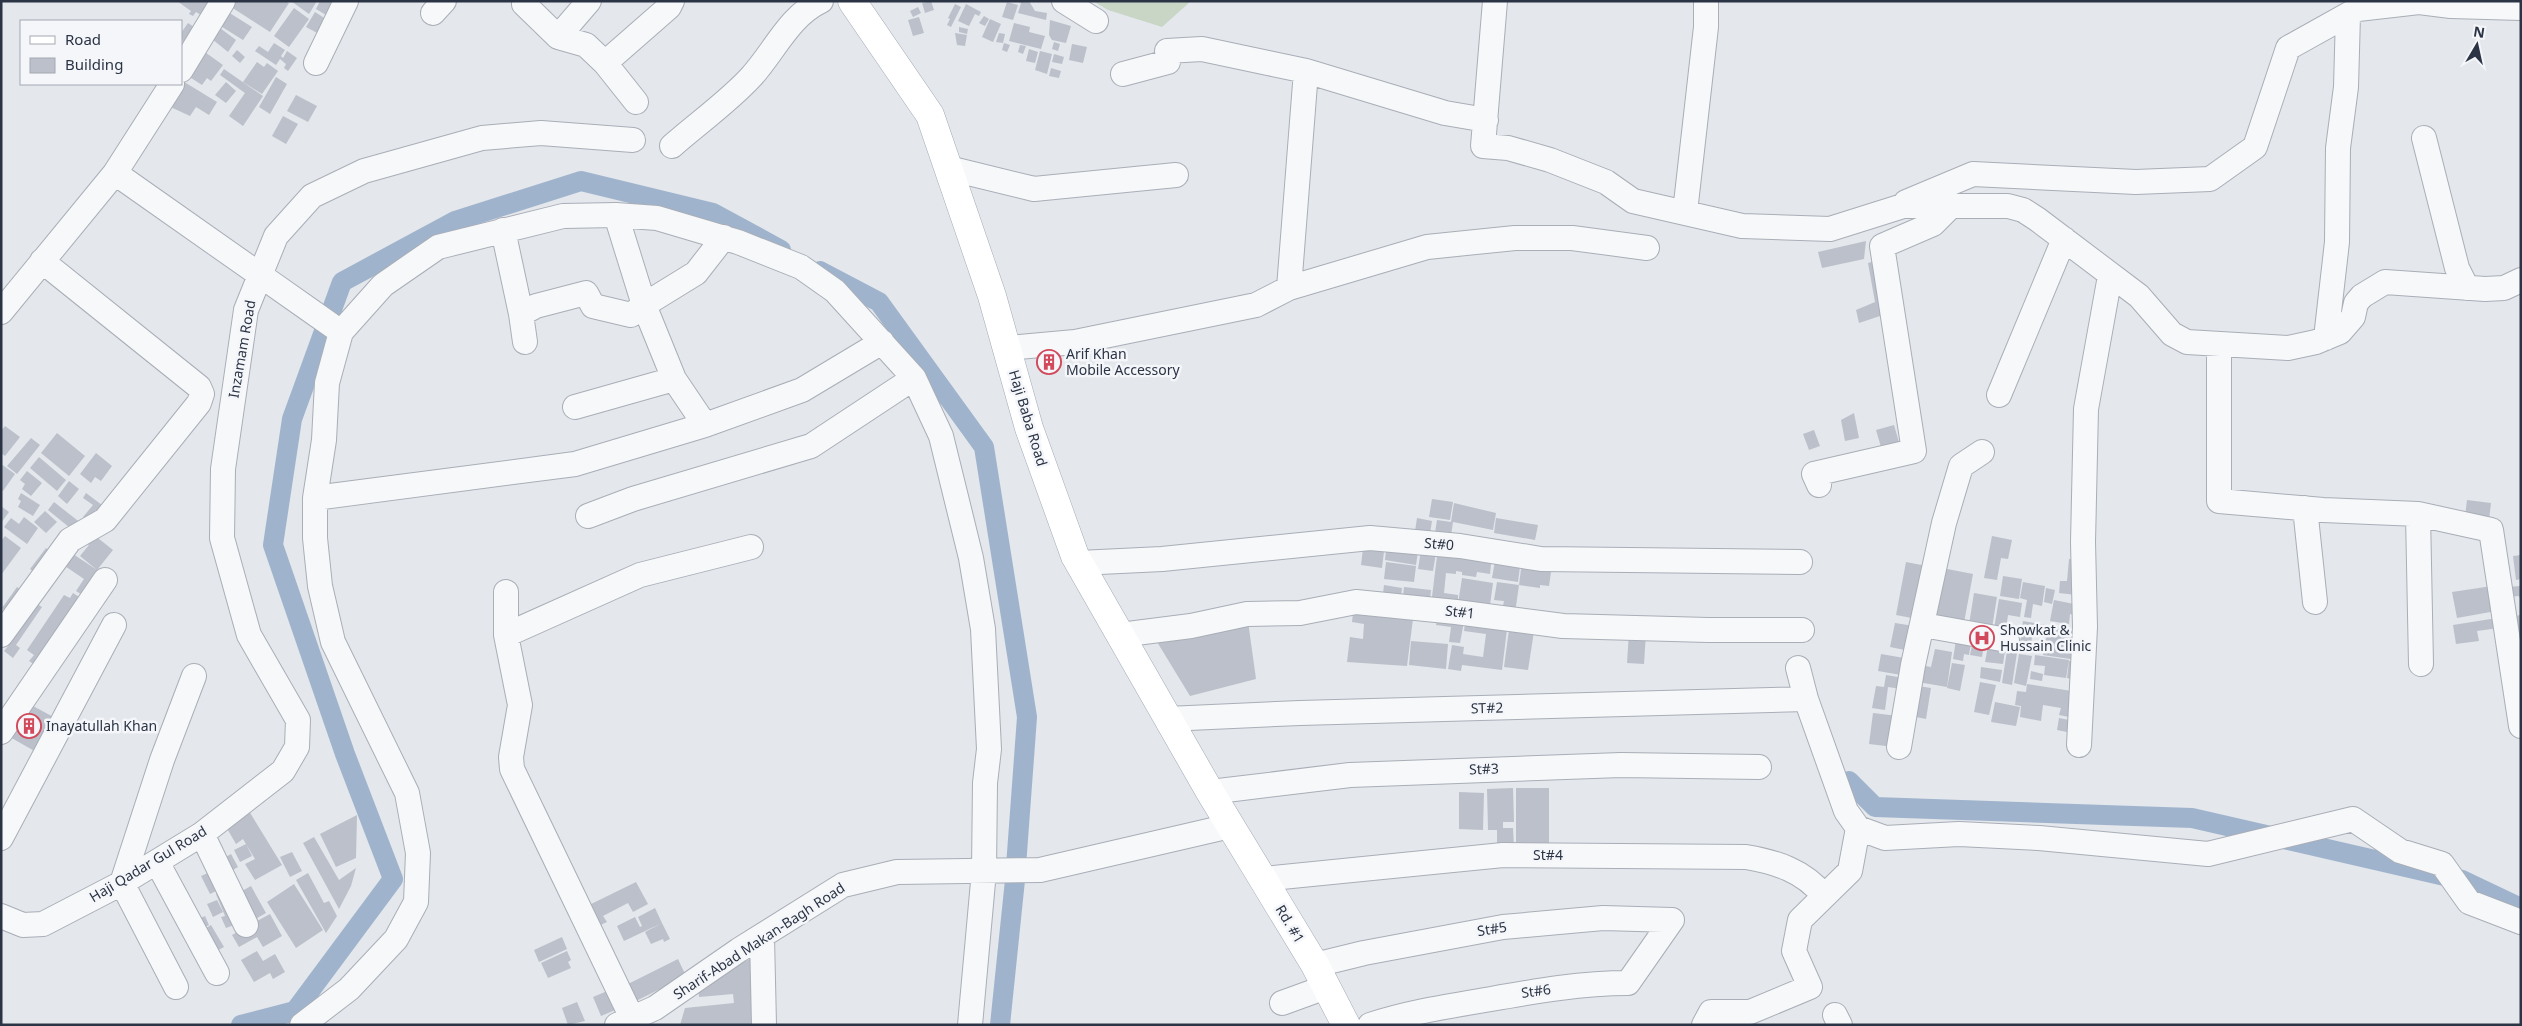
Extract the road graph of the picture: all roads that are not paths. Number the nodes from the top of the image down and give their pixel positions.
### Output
1 (223, 1) edge
2 (346, 1) edge
3 (589, 1) edge
4 (672, 1) edge
5 (821, 1) edge
6 (852, 1) edge
7 (1064, 1) edge
8 (1496, 1) edge
9 (1706, 1) edge
10 (2419, 2) edge
11 (524, 4) dead end
12 (2521, 8) edge
13 (2348, 15) junction
14 (1096, 21) dead end
15 (558, 37) junction
16 (316, 63) dead end
17 (605, 63) junction
18 (182, 68) edge
19 (1306, 71) junction
20 (1123, 74) dead end
21 (171, 85) edge
22 (636, 102) dead end
23 (1486, 120) junction
24 (2424, 138) dead end
25 (633, 140) dead end
26 (672, 146) dead end
27 (948, 168) junction
28 (114, 173) junction
29 (1176, 175) dead end
30 (1952, 205) junction
31 (1890, 208) junction
32 (1684, 212) junction
33 (616, 214) junction
34 (503, 230) junction
35 (724, 238) junction
36 (2064, 240) junction
37 (1647, 248) dead end
38 (42, 261) junction
39 (260, 273) junction
40 (2110, 276) junction
41 (2521, 280) edge
42 (1289, 288) junction
43 (2467, 288) junction
44 (644, 305) junction
45 (1, 312) edge
46 (521, 314) junction
47 (341, 332) junction
48 (2326, 338) junction
49 (525, 342) dead end
50 (882, 342) junction
51 (2219, 345) junction
52 (1008, 348) junction
53 (914, 378) junction
54 (674, 379) junction
55 (1998, 394) dead end
56 (575, 407) dead end
57 (705, 425) junction
58 (1982, 452) dead end
59 (1819, 485) dead end
60 (315, 498) junction
61 (2305, 508) junction
62 (2418, 514) junction
63 (588, 516) dead end
64 (752, 547) dead end
65 (1800, 562) dead end
66 (1079, 563) junction
67 (105, 580) dead end
68 (506, 592) dead end
69 (2316, 602) dead end
70 (114, 625) dead end
71 (1923, 625) junction
72 (1802, 630) dead end
73 (1, 635) edge
74 (506, 635) junction
75 (1120, 635) junction
76 (2007, 640) dead end
77 (2421, 664) dead end
78 (1798, 668) dead end
79 (194, 676) dead end
80 (1806, 699) junction
81 (1167, 719) junction
82 (2521, 726) edge
83 (1, 732) edge
84 (2080, 745) dead end
85 (1899, 746) dead end
86 (1759, 767) dead end
87 (283, 771) joint
88 (1210, 792) junction
89 (1230, 826) junction
90 (1858, 828) junction
91 (202, 834) junction
92 (1, 838) edge
93 (157, 862) junction
94 (986, 871) junction
95 (1263, 879) junction
96 (122, 883) junction
97 (1823, 895) junction
98 (1, 916) edge
99 (1672, 920) joint
100 (2521, 922) edge
101 (246, 925) dead end
102 (762, 938) junction
103 (217, 973) dead end
104 (1320, 976) junction
105 (176, 987) dead end
106 (1282, 1003) dead end
107 (624, 1021) edge
108 (302, 1025) edge
109 (764, 1025) edge
110 (970, 1025) edge
111 (1346, 1025) edge
112 (1370, 1025) edge
113 (1704, 1025) edge

1 - 18 street
2 - 16 street
3 - 15 street
4 - 17 street
5 - 26 street
6 - 27 main road, Haji Baba Road
7 - 14 street
8 - 23 street
9 - 32 street
10 - 12 street
10 - 13 street
11 - 15 street
13 - 31 street
13 - 48 street
15 - 17 street
17 - 22 street
19 - 20 street
19 - 23 street
19 - 42 street
21 - 28 street
23 - 32 street
24 - 43 street
25 - 39 street, Inzamam Road
27 - 29 street
27 - 52 main road, Haji Baba Road
28 - 38 street
28 - 39 street
30 - 31 street
30 - 36 street
30 - 59 street
31 - 32 street
33 - 34 street
33 - 35 street
33 - 44 street
34 - 46 street
34 - 47 street
35 - 44 street
35 - 50 street
36 - 40 street
36 - 55 street
37 - 42 street
38 - 45 street
38 - 73 street
39 - 47 street
39 - 87 street, Inzamam Road
40 - 51 street
40 - 84 street
41 - 43 street
42 - 52 street
43 - 48 street
44 - 46 street
44 - 54 street
46 - 49 street
47 - 60 street
48 - 51 street
50 - 53 street
50 - 57 street
51 - 61 street
52 - 66 main road, Haji Baba Road
53 - 63 street
53 - 94 street
54 - 56 street
54 - 57 street
57 - 60 street
58 - 71 street
60 - 108 street
61 - 62 street
61 - 69 street
62 - 77 street
62 - 82 street
64 - 74 street
65 - 66 street, St#0
66 - 75 main road, Haji Baba Road
67 - 83 street
68 - 74 street
70 - 92 street
71 - 76 street
71 - 85 street
72 - 75 street, St#1
74 - 107 street
75 - 81 main road, Haji Baba Road
78 - 80 street
79 - 96 street
80 - 81 street, ST#2
80 - 90 street
81 - 88 main road, Haji Baba Road
86 - 88 street, St#3
87 - 91 street, Haji Qadar Gul Road
88 - 89 main road, Haji Baba Road
89 - 94 street, Sharif-Abad Makan-Bagh Road
89 - 95 main road, Rd. #1
90 - 97 street
90 - 100 street
91 - 93 street, Haji Qadar Gul Road
91 - 101 street
93 - 96 street, Haji Qadar Gul Road
93 - 103 street
94 - 102 street, Sharif-Abad Makan-Bagh Road
94 - 110 street
95 - 97 street, St#4
95 - 104 main road, Rd. #1
96 - 98 street, Haji Qadar Gul Road
96 - 105 street
97 - 113 street
99 - 104 street, St#5
99 - 112 street, St#6
102 - 107 street, Sharif-Abad Makan-Bagh Road
102 - 109 street
104 - 106 street, St#5
104 - 111 main road, Rd. #1

